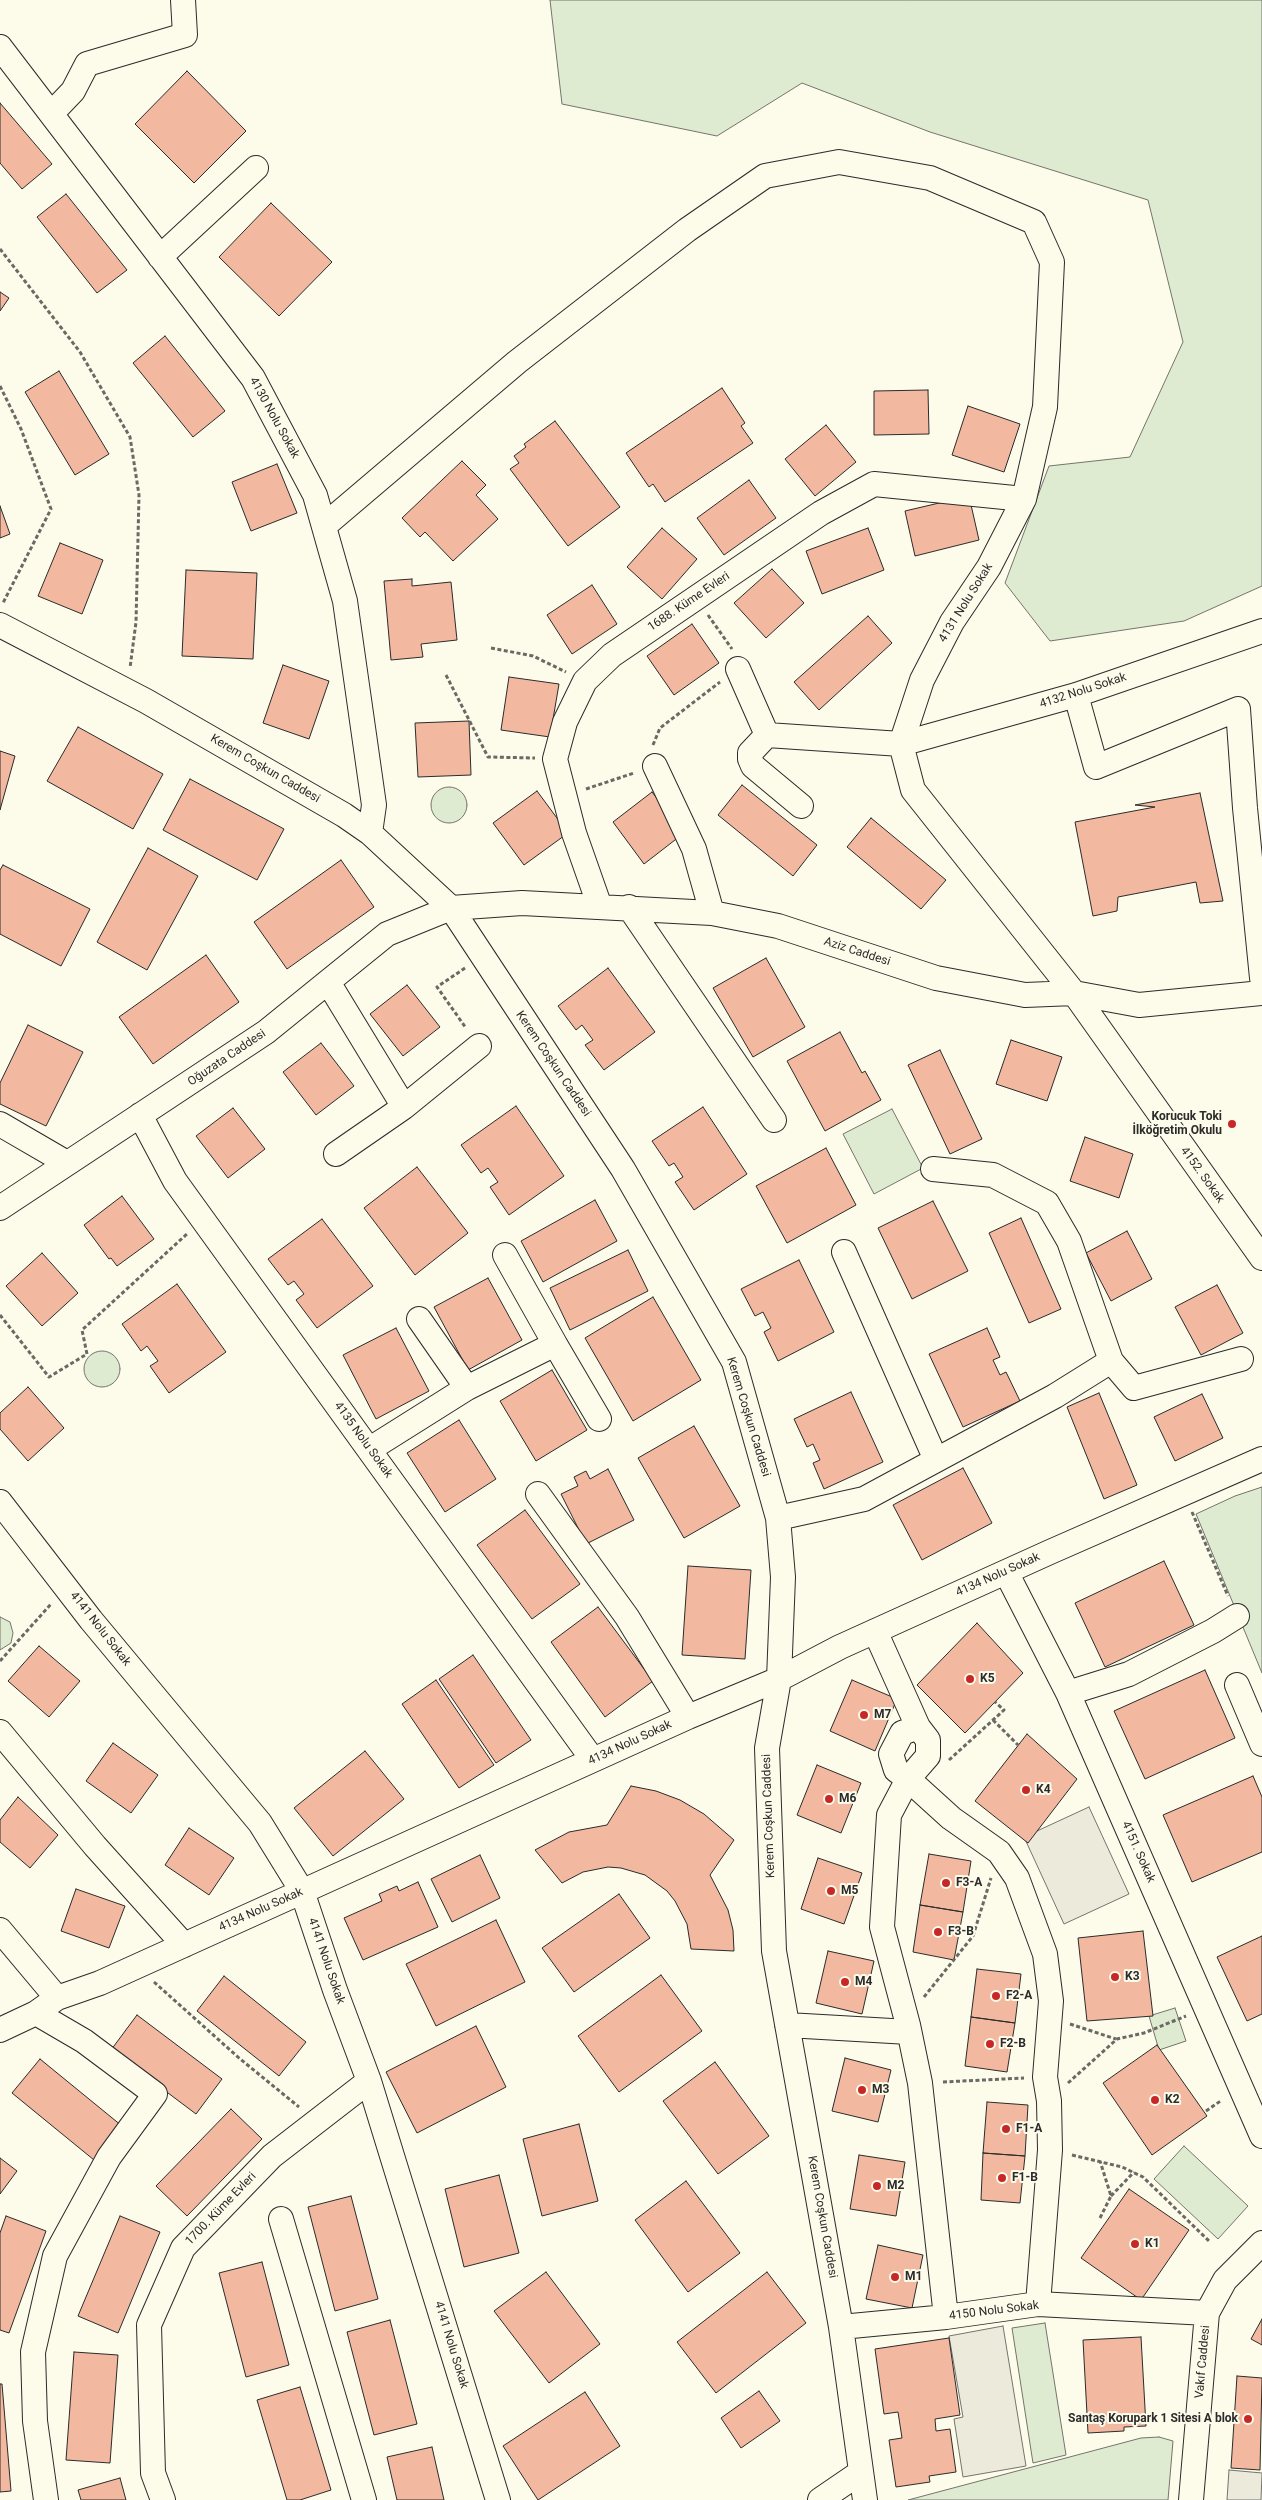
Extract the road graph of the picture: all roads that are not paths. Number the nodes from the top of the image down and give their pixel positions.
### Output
1 (184, 0) edge
2 (0, 47) edge
3 (52, 113) junction
4 (256, 168) dead end
5 (160, 257) junction
6 (1024, 500) junction
7 (324, 526) junction
8 (0, 625) edge
9 (1262, 631) edge
10 (738, 669) road end
11 (1076, 695) junction
12 (767, 736) junction
13 (901, 744) junction
14 (655, 766) road end
15 (801, 806) dead end
16 (370, 833) junction
17 (600, 907) junction
18 (629, 907) junction
19 (451, 908) junction
20 (712, 912) junction
21 (1262, 978) edge
22 (328, 982) junction
23 (1074, 993) junction
24 (1262, 993) edge
25 (479, 1046) road end
26 (404, 1107) junction
27 (140, 1115) junction
28 (774, 1120) dead end
29 (0, 1124) edge
30 (336, 1154) dead end
31 (67, 1163) junction
32 (934, 1169) dead end
33 (0, 1208) edge
34 (844, 1252) dead end
35 (505, 1255) dead end
36 (1262, 1258) edge
37 (419, 1319) dead end
38 (555, 1344) junction
39 (1242, 1359) dead end
40 (1111, 1361) junction
41 (467, 1388) junction
42 (599, 1419) dead end
43 (370, 1449) junction
44 (1262, 1459) edge
45 (936, 1460) junction
46 (538, 1494) dead end
47 (0, 1502) edge
48 (778, 1518) junction
49 (1006, 1572) junction
50 (1237, 1616) road end
51 (874, 1631) junction
52 (779, 1679) junction
53 (1237, 1686) dead end
54 (1068, 1693) junction
55 (688, 1717) junction
56 (0, 1732) edge
57 (1262, 1744) edge
58 (593, 1760) junction
59 (908, 1779) junction
60 (302, 1892) junction
61 (0, 1930) edge
62 (184, 1945) junction
63 (57, 1998) junction
64 (36, 2013) junction
65 (787, 2025) junction
66 (908, 2026) junction
67 (0, 2030) edge
68 (369, 2081) junction
69 (1262, 2136) edge
70 (281, 2219) dead end
71 (1262, 2243) edge
72 (1038, 2304) junction
73 (1207, 2313) junction
74 (952, 2322) junction
75 (841, 2327) junction
76 (861, 2472) junction
77 (46, 2500) edge
78 (163, 2500) edge
79 (364, 2500) edge
80 (498, 2500) edge
81 (820, 2500) edge
82 (865, 2500) edge
83 (1191, 2500) edge

1 - 3 street
2 - 3 street, 4130 Nolu Sokak
3 - 5 street, 4130 Nolu Sokak
4 - 5 street
5 - 7 street, 4130 Nolu Sokak
6 - 7 street, 4131 Nolu Sokak
6 - 13 street, 4131 Nolu Sokak
6 - 17 street, 1688. Küme Evleri
7 - 16 street, 4130 Nolu Sokak
8 - 16 street, Kerem Coşkun Caddesi
9 - 11 street, 4132 Nolu Sokak
10 - 12 street
11 - 13 street, 4132 Nolu Sokak
11 - 21 street
12 - 13 street, 4132 Nolu Sokak
12 - 15 street
13 - 23 street
14 - 20 street
16 - 19 street, Kerem Coşkun Caddesi
17 - 18 street, Aziz Caddesi
17 - 19 street, Aziz Caddesi
18 - 20 street, Aziz Caddesi
18 - 28 street
19 - 22 street, Oğuzata Caddesi
19 - 48 street, Kerem Coşkun Caddesi
20 - 23 street, Aziz Caddesi
22 - 26 street
22 - 27 street, Oğuzata Caddesi
23 - 24 street, Aziz Caddesi
23 - 36 street, 4152. Sokak
25 - 26 street
26 - 30 street
27 - 31 street, Oğuzata Caddesi
27 - 43 street, 4135 Nolu Sokak
29 - 31 street
31 - 33 street, Oğuzata Caddesi
32 - 40 street
34 - 45 street
35 - 38 street
37 - 41 street
38 - 41 street
38 - 42 street
39 - 40 street
40 - 45 street
41 - 43 street
43 - 58 street, 4135 Nolu Sokak
44 - 49 street, 4134 Nolu Sokak
45 - 48 street
46 - 55 street
47 - 60 street, 4141 Nolu Sokak
48 - 52 street, Kerem Coşkun Caddesi
49 - 51 street, 4134 Nolu Sokak
49 - 54 street, 4151. Sokak
50 - 54 street
51 - 52 street, 4134 Nolu Sokak
51 - 59 street
52 - 55 street, 4134 Nolu Sokak
52 - 65 street, Kerem Coşkun Caddesi
53 - 57 street
54 - 69 street, 4151. Sokak
55 - 58 street, 4134 Nolu Sokak
56 - 62 street
58 - 60 street, 4134 Nolu Sokak
59 - 66 street
59 - 72 street
60 - 62 street, 4134 Nolu Sokak
60 - 68 street, 4141 Nolu Sokak
61 - 63 street
62 - 63 street, 4134 Nolu Sokak
63 - 64 street, 4134 Nolu Sokak
64 - 67 street, 4134 Nolu Sokak
64 - 77 street
65 - 66 street
65 - 75 street, Kerem Coşkun Caddesi
66 - 74 street
68 - 78 street, 1700. Küme Evleri
68 - 80 street, 4141 Nolu Sokak
70 - 79 street
71 - 73 street, Vakıf Caddesi
72 - 73 street, 4150 Nolu Sokak
72 - 74 street, 4150 Nolu Sokak
73 - 83 street, Vakıf Caddesi
74 - 75 street, 4150 Nolu Sokak
75 - 76 street, Kerem Coşkun Caddesi
76 - 81 street
76 - 82 street, Kerem Coşkun Caddesi

